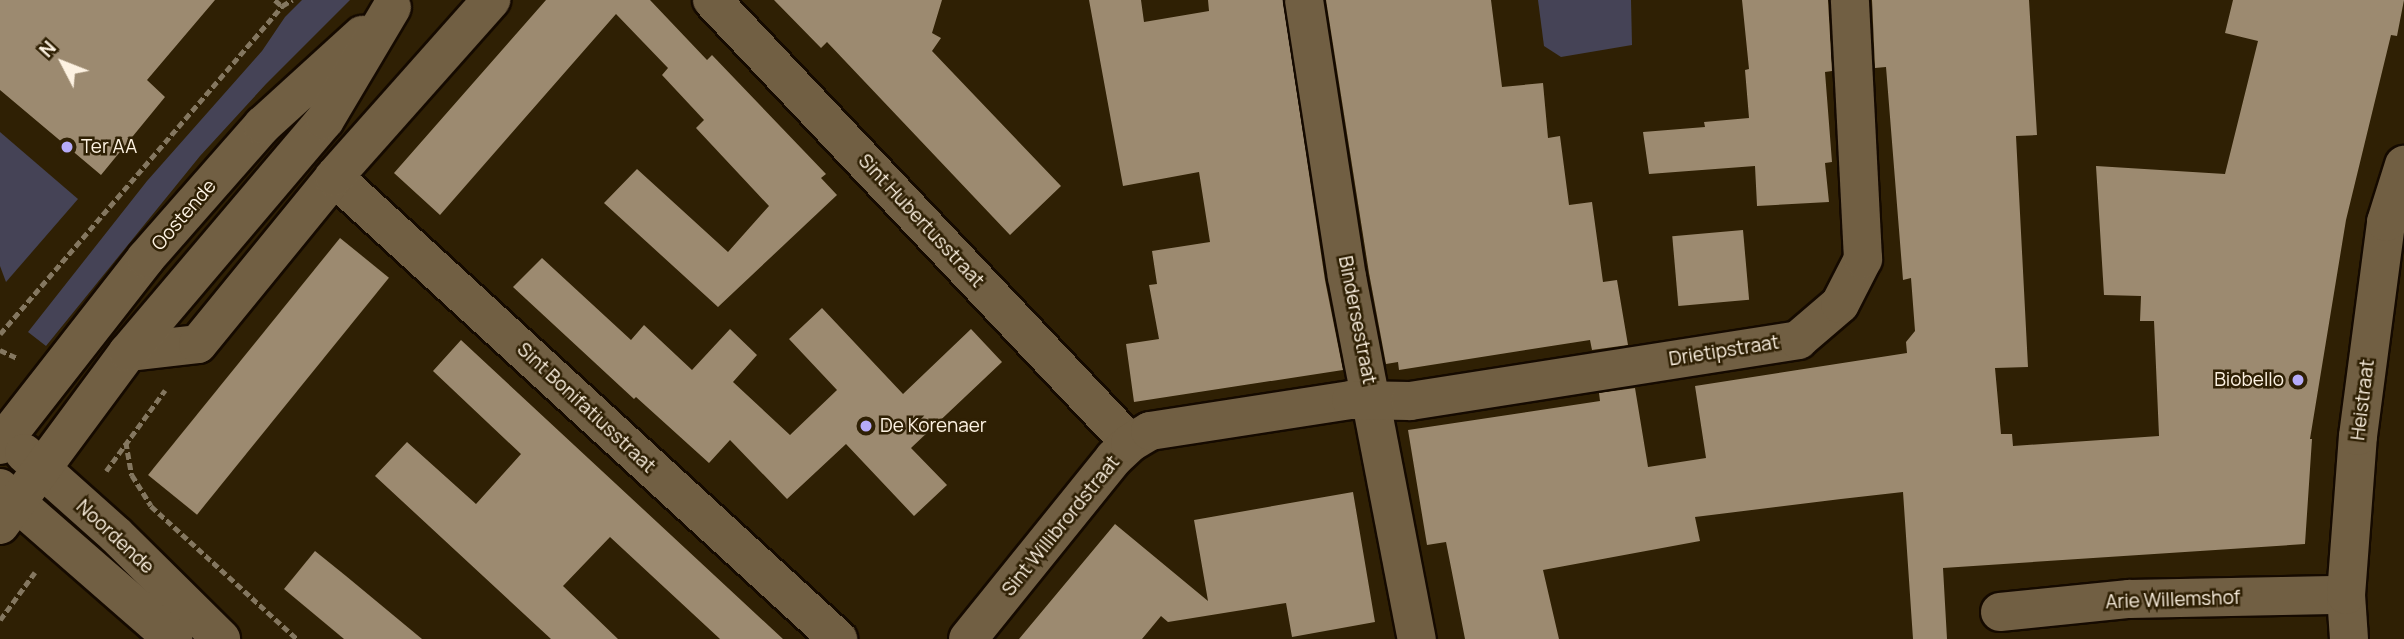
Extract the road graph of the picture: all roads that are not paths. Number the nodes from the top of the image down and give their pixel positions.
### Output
1 (491, 0) edge
2 (712, 0) edge
3 (1304, 0) edge
4 (1850, 0) edge
5 (396, 4) edge
6 (2404, 165) edge
7 (334, 177) junction
8 (128, 352) junction
9 (1373, 401) junction
10 (2, 438) edge
11 (1130, 443) junction
12 (41, 469) junction
13 (5, 505) edge
14 (2346, 595) junction
15 (2000, 612) dead end
16 (173, 639) edge
17 (221, 639) edge
18 (838, 639) edge
19 (968, 639) edge
20 (1417, 639) edge
21 (2349, 639) edge

1 - 7 street
2 - 11 street, Sint Hubertusstraat
3 - 9 street, Bindersestraat
4 - 9 street, Drietipstraat
5 - 8 street, Oostende
5 - 10 street, Oostende
6 - 14 street, Heistraat
7 - 8 street
7 - 18 street, Sint Bonifatiusstraat
8 - 12 street, Oostende
9 - 11 street, Sint Willibrordstraat
9 - 20 street, Bindersestraat
10 - 12 street, Noordende
11 - 19 street, Sint Willibrordstraat
12 - 13 street, Oostende
12 - 17 street, Noordende
13 - 16 street, Noordende
14 - 15 street, Arie Willemshof
14 - 21 street, Heistraat

